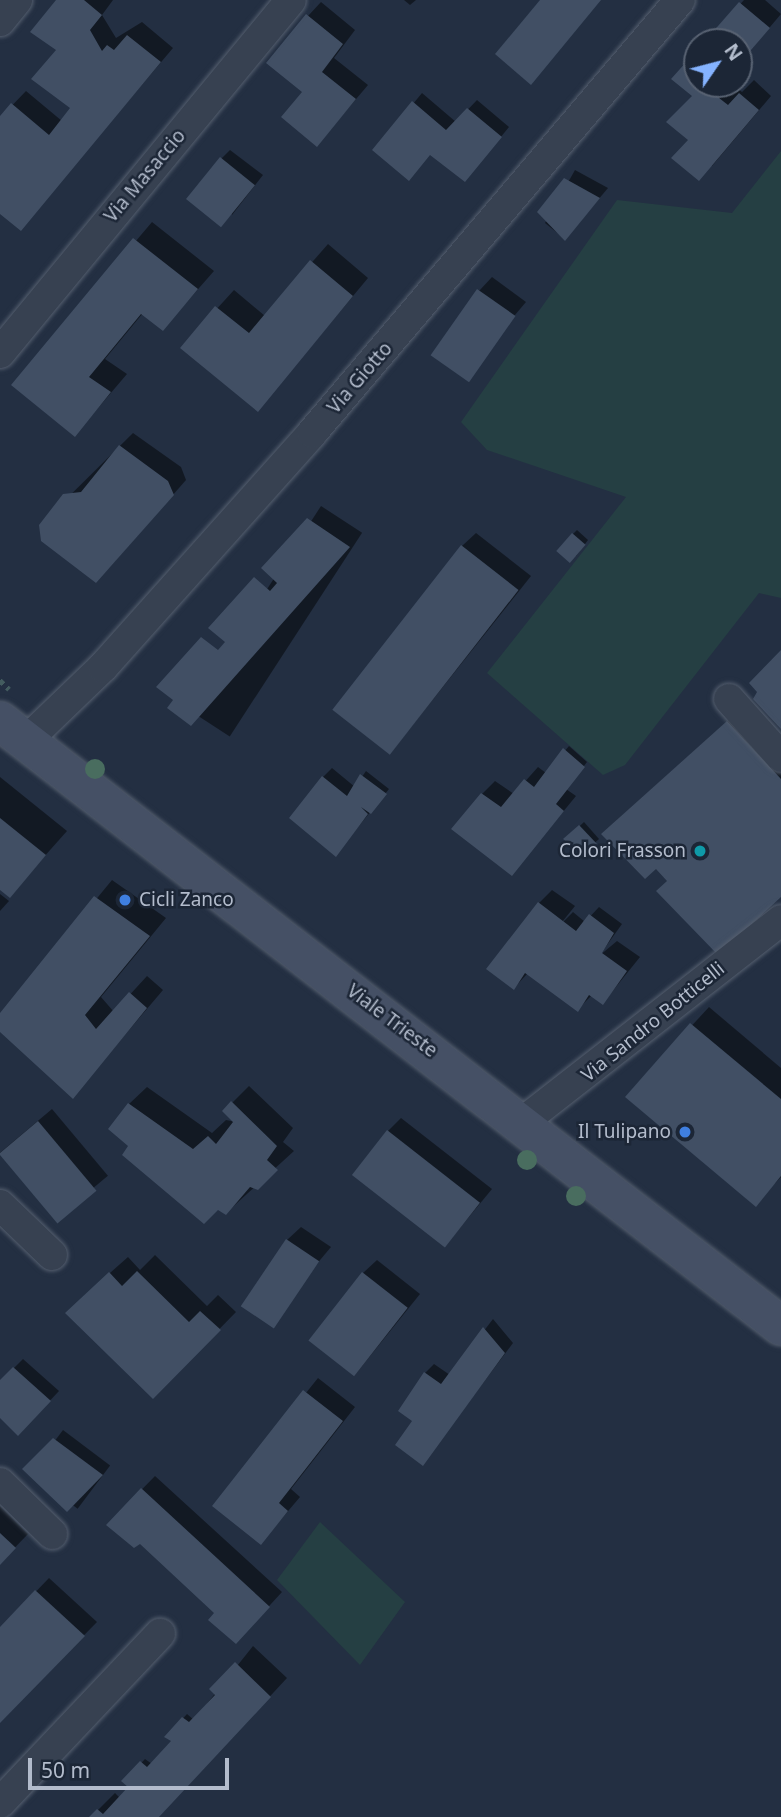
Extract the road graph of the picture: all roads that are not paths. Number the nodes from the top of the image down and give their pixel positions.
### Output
1 (17, 0) edge
2 (291, 0) edge
3 (680, 0) edge
4 (0, 20) edge
5 (0, 354) edge
6 (729, 699) dead end
7 (13, 731) edge
8 (781, 757) edge
9 (781, 920) edge
10 (524, 1121) junction
11 (0, 1205) edge
12 (52, 1255) dead end
13 (781, 1326) edge
14 (0, 1483) edge
15 (52, 1534) dead end
16 (160, 1634) dead end
17 (0, 1803) edge
18 (0, 1812) edge
19 (4, 1817) edge

1 - 4 street
2 - 5 street, Via Masaccio
3 - 7 street, Via Giotto
6 - 8 street
7 - 10 main road, Viale Trieste
9 - 10 street, Via Sandro Botticelli
10 - 13 main road, Viale Trieste
11 - 12 street
14 - 15 street
16 - 17 street
18 - 19 street

